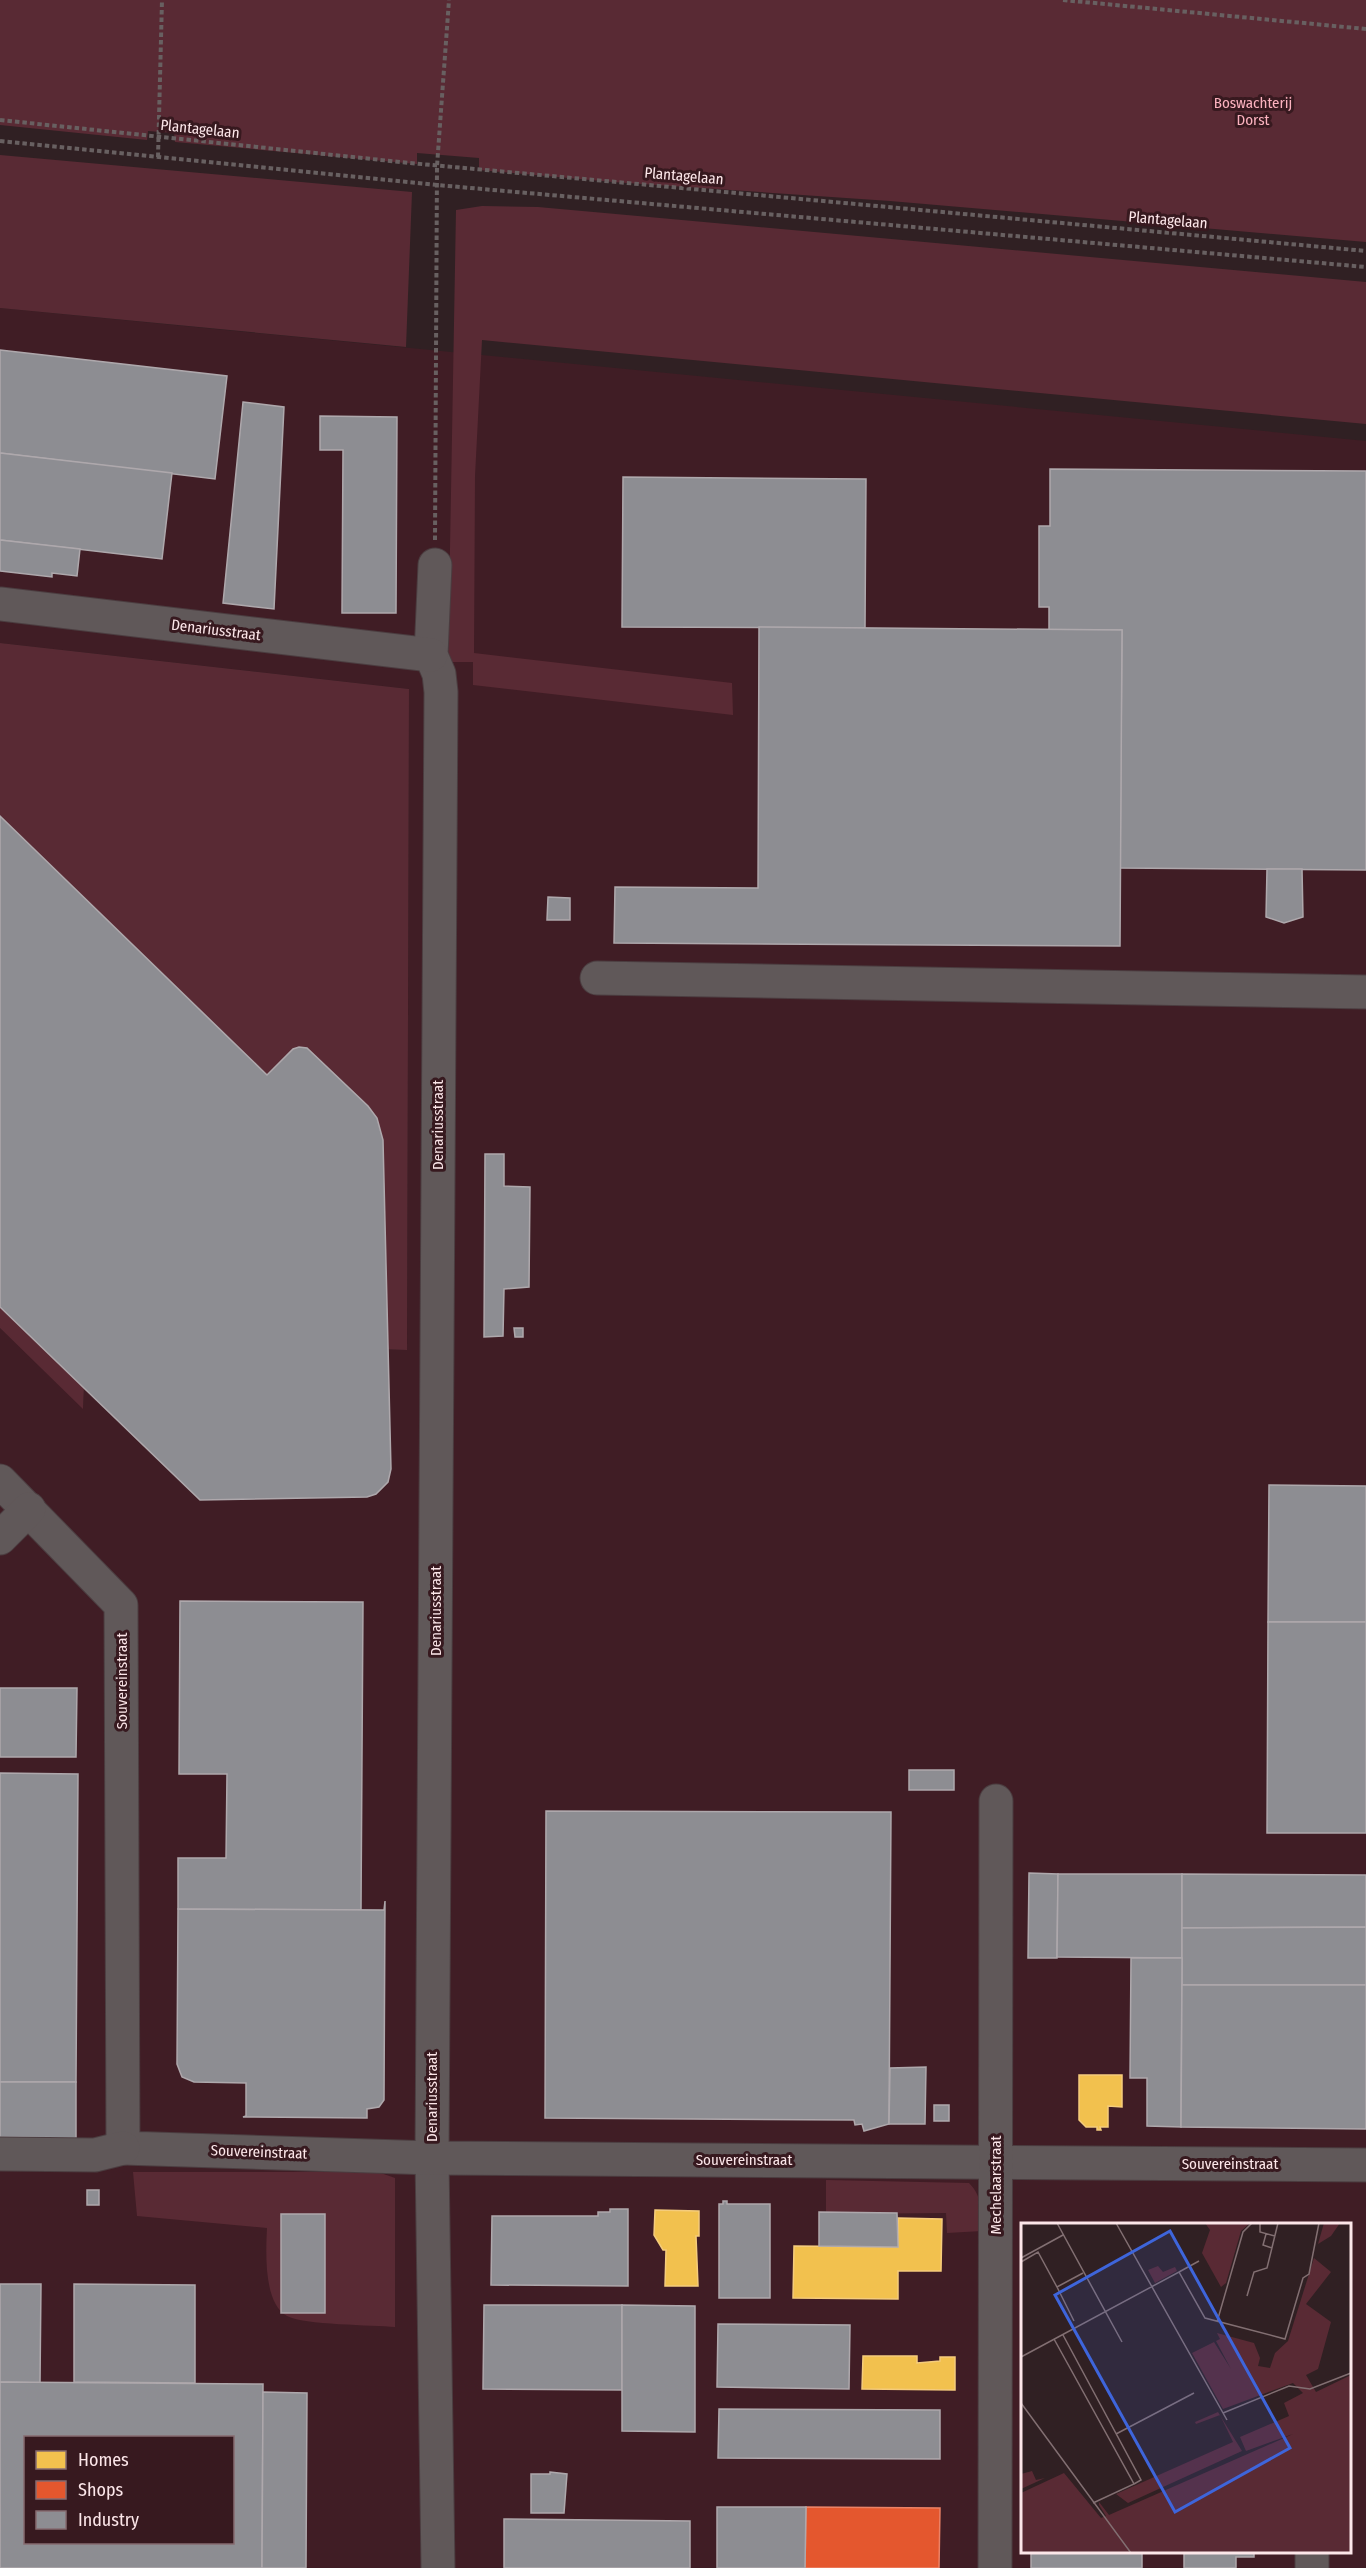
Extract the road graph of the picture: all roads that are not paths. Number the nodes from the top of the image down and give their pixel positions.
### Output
1 (435, 565) road end
2 (0, 604) edge
3 (431, 655) junction
4 (597, 978) dead end
5 (1366, 992) edge
6 (0, 1481) edge
7 (29, 1509) junction
8 (0, 1538) edge
9 (996, 1801) dead end
10 (123, 2148) junction
11 (0, 2154) edge
12 (432, 2158) junction
13 (996, 2162) junction
14 (1366, 2165) edge
15 (438, 2568) edge
16 (995, 2568) edge

1 - 3 street, Denariusstraat
2 - 3 street, Denariusstraat
3 - 12 street, Denariusstraat
4 - 5 street
6 - 7 street, Souvereinstraat
7 - 8 street
7 - 10 street, Souvereinstraat
9 - 13 street, Mechelaarstraat
10 - 11 street, Souvereinstraat
10 - 12 street, Souvereinstraat
12 - 13 street, Souvereinstraat
12 - 15 street, Denariusstraat
13 - 14 street, Souvereinstraat
13 - 16 street, Mechelaarstraat

